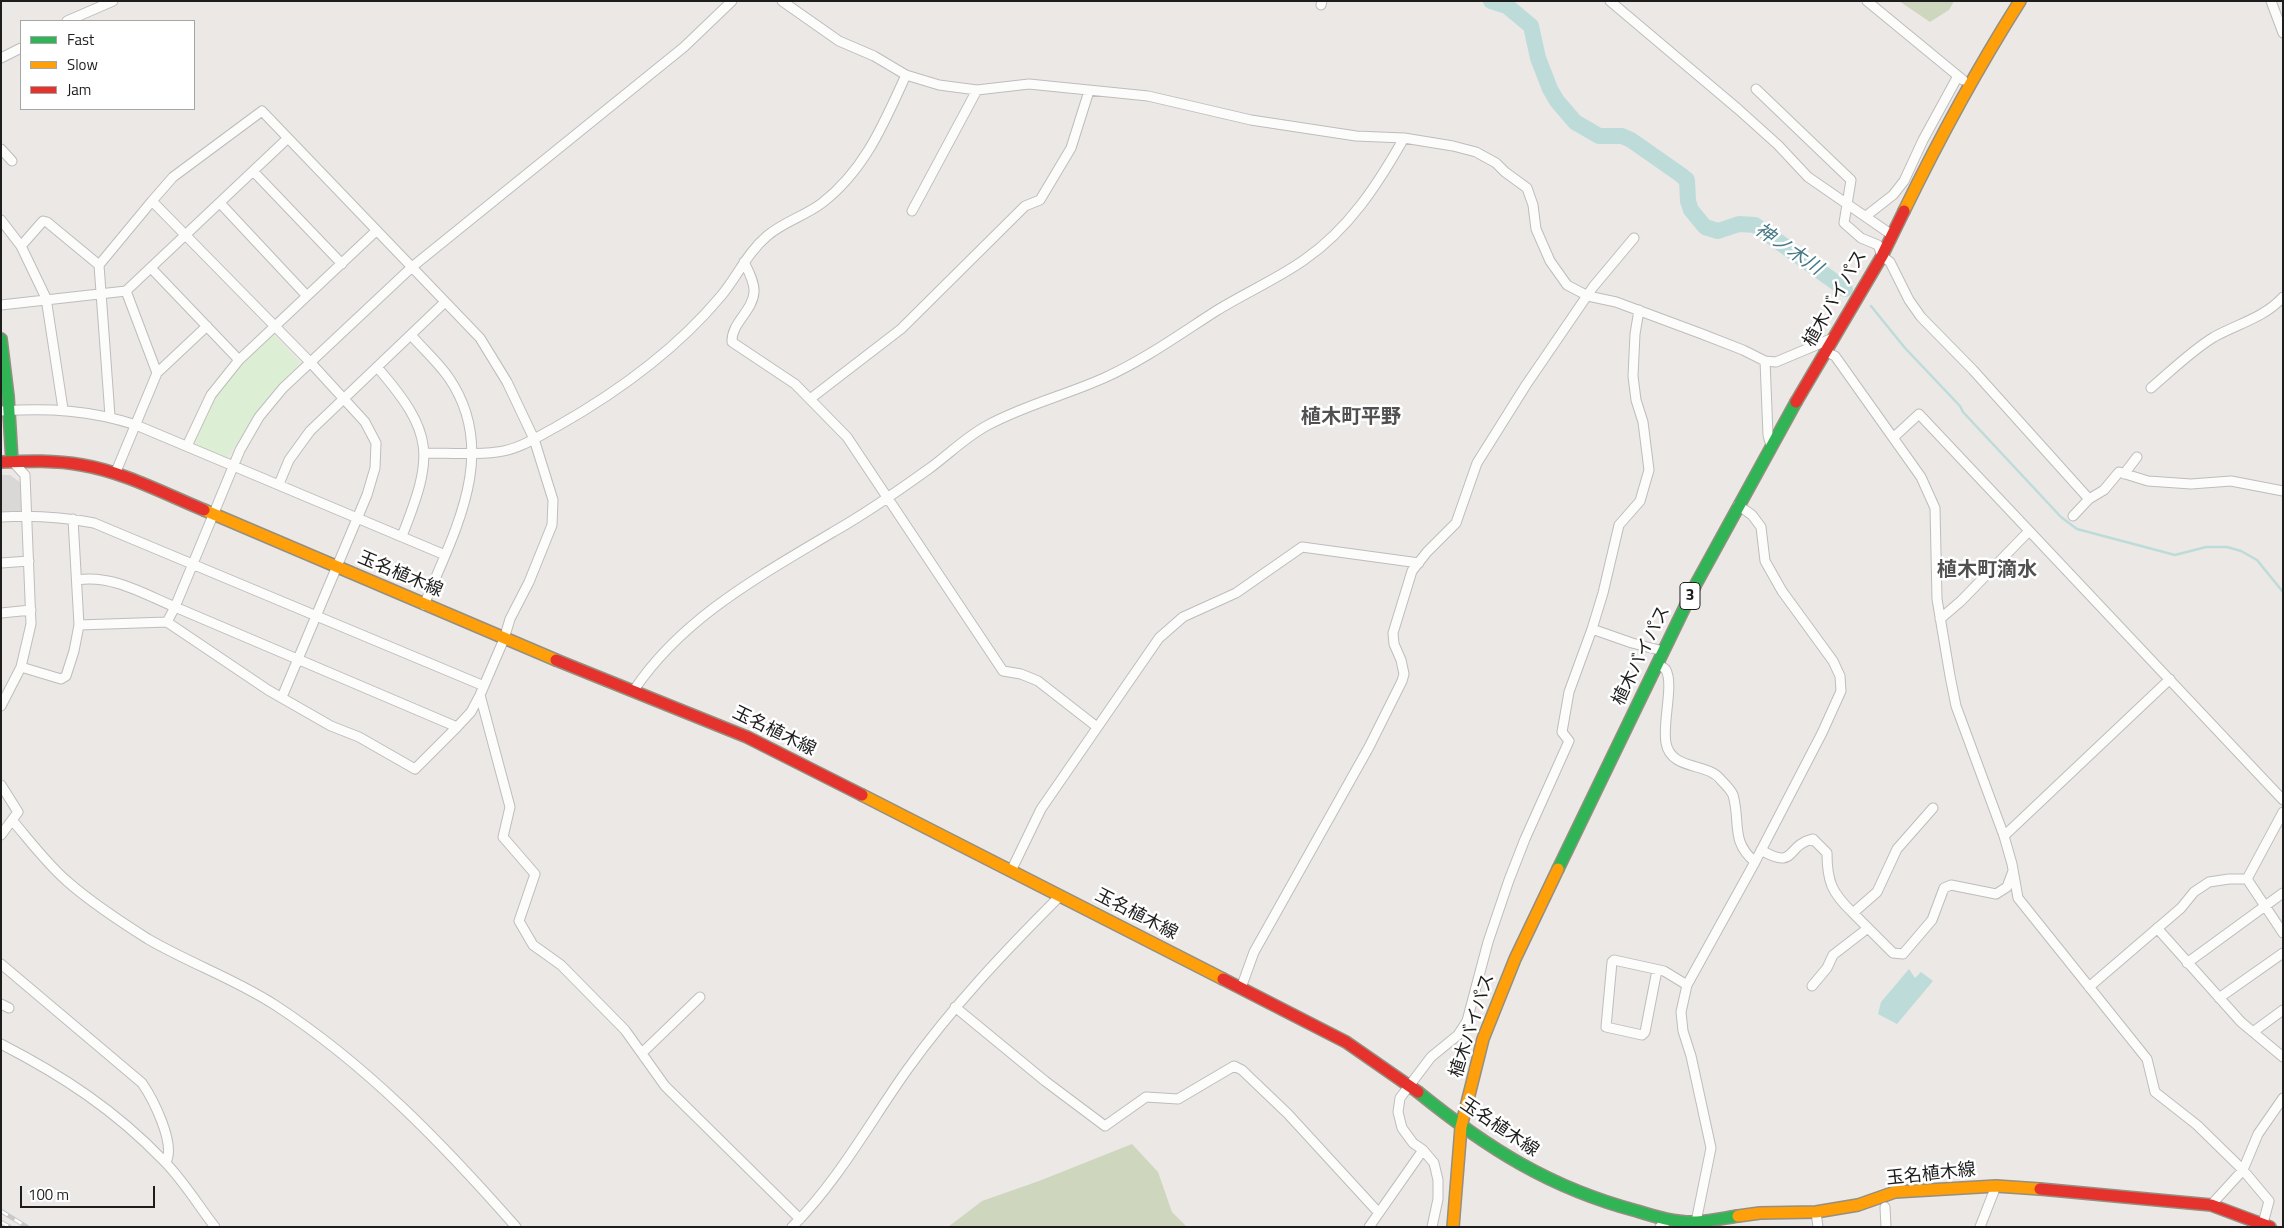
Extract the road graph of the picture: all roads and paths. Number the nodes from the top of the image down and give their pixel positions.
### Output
1 (113, 1) edge
2 (732, 1) edge
3 (782, 1) edge
4 (1610, 1) edge
5 (1867, 1) edge
6 (2020, 1) edge
7 (2271, 1) edge
8 (69, 20) edge
9 (2283, 33) edge
10 (20, 48) edge
11 (1, 58) edge
12 (906, 75) junction
13 (1958, 76) junction
14 (1970, 84) junction
15 (1756, 89) dead end
16 (977, 90) junction
17 (1089, 91) junction
18 (288, 138) junction
19 (1404, 138) junction
20 (1, 149) edge
21 (12, 161) dead end
22 (253, 171) junction
23 (152, 202) junction
24 (220, 203) junction
25 (1848, 204) junction
26 (912, 211) dead end
27 (1866, 216) junction
28 (1, 220) edge
29 (376, 231) junction
30 (185, 235) junction
31 (1892, 235) junction
32 (1634, 238) dead end
33 (21, 246) junction
34 (1882, 256) junction
35 (744, 262) junction
36 (342, 264) junction
37 (99, 265) junction
38 (412, 267) junction
39 (151, 268) junction
40 (126, 290) junction
41 (100, 293) junction
42 (307, 296) junction
43 (1588, 296) junction
44 (2283, 297) edge
45 (46, 298) junction
46 (445, 302) junction
47 (1, 305) edge
48 (1638, 310) junction
49 (207, 326) junction
50 (275, 326) junction
51 (411, 335) junction
52 (1834, 337) junction
53 (1, 339) edge
54 (1826, 352) junction
55 (239, 360) junction
56 (1765, 362) junction
57 (310, 363) junction
58 (377, 367) junction
59 (157, 373) junction
60 (2151, 388) dead end
61 (343, 399) junction
62 (810, 399) junction
63 (63, 409) junction
64 (5, 411) edge
65 (110, 416) junction
66 (136, 425) junction
67 (1894, 437) junction
68 (534, 439) junction
69 (187, 446) junction
70 (1771, 446) junction
71 (472, 452) junction
72 (425, 453) junction
73 (2137, 457) dead end
74 (7, 462) edge
75 (233, 466) junction
76 (115, 474) junction
77 (2124, 474) junction
78 (279, 484) junction
79 (2283, 491) edge
80 (887, 498) junction
81 (2089, 499) junction
82 (1738, 505) junction
83 (214, 514) junction
84 (27, 515) junction
85 (2073, 516) dead end
86 (1, 517) edge
87 (358, 517) junction
88 (73, 518) junction
89 (2029, 531) junction
90 (402, 536) junction
91 (445, 555) junction
92 (28, 561) junction
93 (1, 563) edge
94 (1418, 563) junction
95 (193, 564) junction
96 (337, 567) junction
97 (77, 580) junction
98 (424, 605) junction
99 (175, 607) junction
100 (31, 610) junction
101 (1, 613) edge
102 (316, 616) junction
103 (1940, 619) junction
104 (167, 622) junction
105 (78, 625) junction
106 (1592, 630) junction
107 (504, 639) junction
108 (1663, 651) junction
109 (298, 659) junction
110 (1657, 664) junction
111 (21, 666) junction
112 (2170, 679) junction
113 (634, 690) junction
114 (482, 691) junction
115 (282, 697) junction
116 (1, 706) edge
117 (457, 727) junction
118 (1097, 727) junction
119 (1, 784) edge
120 (2283, 800) edge
121 (1933, 808) dead end
122 (2282, 813) edge
123 (12, 820) junction
124 (1, 835) edge
125 (2004, 836) junction
126 (1761, 850) junction
127 (1755, 862) junction
128 (2014, 870) junction
129 (1011, 871) junction
130 (2247, 879) junction
131 (2283, 893) edge
132 (1060, 896) junction
133 (2264, 906) junction
134 (1853, 913) junction
135 (1868, 928) junction
136 (2157, 928) junction
137 (2283, 933) edge
138 (2283, 953) edge
139 (2186, 963) junction
140 (1, 964) edge
141 (1658, 970) junction
142 (1687, 985) junction
143 (1812, 986) dead end
144 (2089, 987) junction
145 (1242, 988) junction
146 (700, 996) dead end
147 (2219, 998) junction
148 (955, 1007) junction
149 (2283, 1010) edge
150 (2252, 1032) junction
151 (1, 1044) edge
152 (642, 1052) junction
153 (2283, 1057) edge
154 (1409, 1084) junction
155 (2283, 1098) edge
156 (1461, 1127) junction
157 (1423, 1150) junction
158 (166, 1162) junction
159 (2243, 1170) junction
160 (1996, 1186) junction
161 (2211, 1205) junction
162 (1885, 1207) dead end
163 (1378, 1212) junction
164 (1816, 1212) junction
165 (800, 1219) junction
166 (1664, 1223) edge
167 (1702, 1223) edge
168 (2265, 1226) edge
169 (215, 1227) edge
170 (516, 1227) edge
171 (792, 1227) edge
172 (1369, 1227) edge
173 (1432, 1227) edge
174 (1453, 1227) edge
175 (1818, 1227) edge
176 (1886, 1227) edge
177 (1980, 1227) edge

1 - 8 street
2 - 38 street
3 - 12 street
4 - 25 street
5 - 13 street
6 - 14 main road, 植木バイパス / 3
7 - 9 street
10 - 11 street
12 - 16 street
12 - 35 street
13 - 14 street
13 - 27 street
14 - 31 main road, 植木バイパス / 3
15 - 25 street
16 - 17 street
16 - 26 street
17 - 19 street
17 - 62 street
18 - 22 street
18 - 23 street
18 - 29 street
19 - 43 street
19 - 80 street
20 - 21 street
22 - 24 street
22 - 36 street
23 - 30 street
23 - 37 street
24 - 30 street
24 - 42 street
25 - 27 street
25 - 34 street
27 - 31 street
28 - 33 street
29 - 36 street
29 - 38 street
30 - 39 street
30 - 50 street
31 - 34 main road, 植木バイパス / 3
32 - 43 street
33 - 37 street
33 - 45 street
34 - 52 main road, 植木バイパス / 3
34 - 81 street
35 - 62 street
35 - 68 street
36 - 42 street
37 - 41 street
38 - 46 street
38 - 57 street
39 - 40 street
39 - 49 street
40 - 41 street
40 - 59 street
41 - 45 street
41 - 65 street
42 - 50 street
43 - 48 street
43 - 94 street
44 - 60 street
45 - 47 street
45 - 63 street
46 - 51 street
46 - 68 street
48 - 56 street
48 - 106 street
49 - 55 street
49 - 59 street
50 - 55 street
50 - 57 street
51 - 58 street
51 - 71 street
52 - 54 main road, 植木バイパス / 3
52 - 56 street
53 - 64 main road
54 - 67 street
54 - 70 main road, 植木バイパス / 3
55 - 69 street
56 - 70 street
57 - 61 street
57 - 75 street
58 - 61 street
58 - 72 street
59 - 66 street
61 - 78 street
61 - 87 street
62 - 80 street
63 - 64 street
63 - 65 street
64 - 74 main road
65 - 66 street
66 - 69 street
66 - 76 street
67 - 89 street
67 - 103 street
68 - 71 street
68 - 107 street
69 - 75 street
70 - 82 main road, 植木バイパス / 3
71 - 72 street
71 - 91 street
72 - 90 street
73 - 77 street
74 - 76 main road, 玉名植木線
74 - 84 street
75 - 78 street
75 - 83 street
76 - 83 main road, 玉名植木線
77 - 79 street
77 - 81 street
78 - 87 street
80 - 113 street
80 - 118 street
81 - 85 street
82 - 108 main road, 植木バイパス / 3
82 - 126 street
83 - 95 street
83 - 96 main road, 玉名植木線
84 - 86 street
84 - 88 street
84 - 92 street
87 - 90 street
87 - 96 street
88 - 95 street
88 - 97 street
89 - 103 street
89 - 112 street
90 - 91 street
91 - 98 street
92 - 93 street
92 - 100 street
94 - 118 street
94 - 145 street
95 - 99 street
95 - 102 street
96 - 98 main road, 玉名植木線
96 - 102 street
97 - 99 street
97 - 105 street
98 - 107 main road, 玉名植木線
99 - 104 street
99 - 109 street
100 - 101 street
100 - 111 street
102 - 109 street
102 - 114 street
103 - 125 street
104 - 105 street
104 - 115 street
105 - 111 street
106 - 108 street
106 - 154 street
107 - 113 main road, 玉名植木線
107 - 114 street
108 - 110 main road, 植木バイパス / 3
109 - 115 street
109 - 117 street
110 - 127 street
110 - 156 main road, 植木バイパス / 3
111 - 116 street
112 - 120 street
112 - 125 street
113 - 129 main road, 玉名植木線
114 - 117 street
114 - 152 street
115 - 117 street
118 - 129 street
119 - 123 street
121 - 134 street
122 - 130 street
123 - 124 street
123 - 170 street
125 - 128 street
126 - 127 street
126 - 134 street
127 - 142 street
128 - 135 street
128 - 144 street
129 - 132 main road, 玉名植木線
130 - 133 street
130 - 136 street
131 - 133 street
132 - 145 main road, 玉名植木線
132 - 148 street
133 - 137 street
133 - 139 street
134 - 135 street
135 - 143 street
136 - 139 street
136 - 144 street
138 - 147 street
139 - 147 street
140 - 158 street
141 - 141 street
141 - 142 street
142 - 167 street
144 - 159 street
145 - 154 main road, 玉名植木線
146 - 152 street
147 - 150 street
148 - 163 street
148 - 165 street
149 - 150 street
150 - 153 street
151 - 158 street
152 - 165 street
154 - 156 main road, 玉名植木線
154 - 157 street
155 - 159 street
156 - 166 main road, 玉名植木線
156 - 174 main road, 植木バイパス / 3
157 - 163 street
157 - 173 street
158 - 169 street
159 - 161 street
159 - 168 street
160 - 161 main road, 玉名植木線
160 - 164 main road, 玉名植木線
160 - 177 street
161 - 168 main road, 玉名植木線
162 - 176 street
163 - 172 street
164 - 167 main road, 玉名植木線
164 - 175 street
165 - 171 street
166 - 167 main road, 玉名植木線

